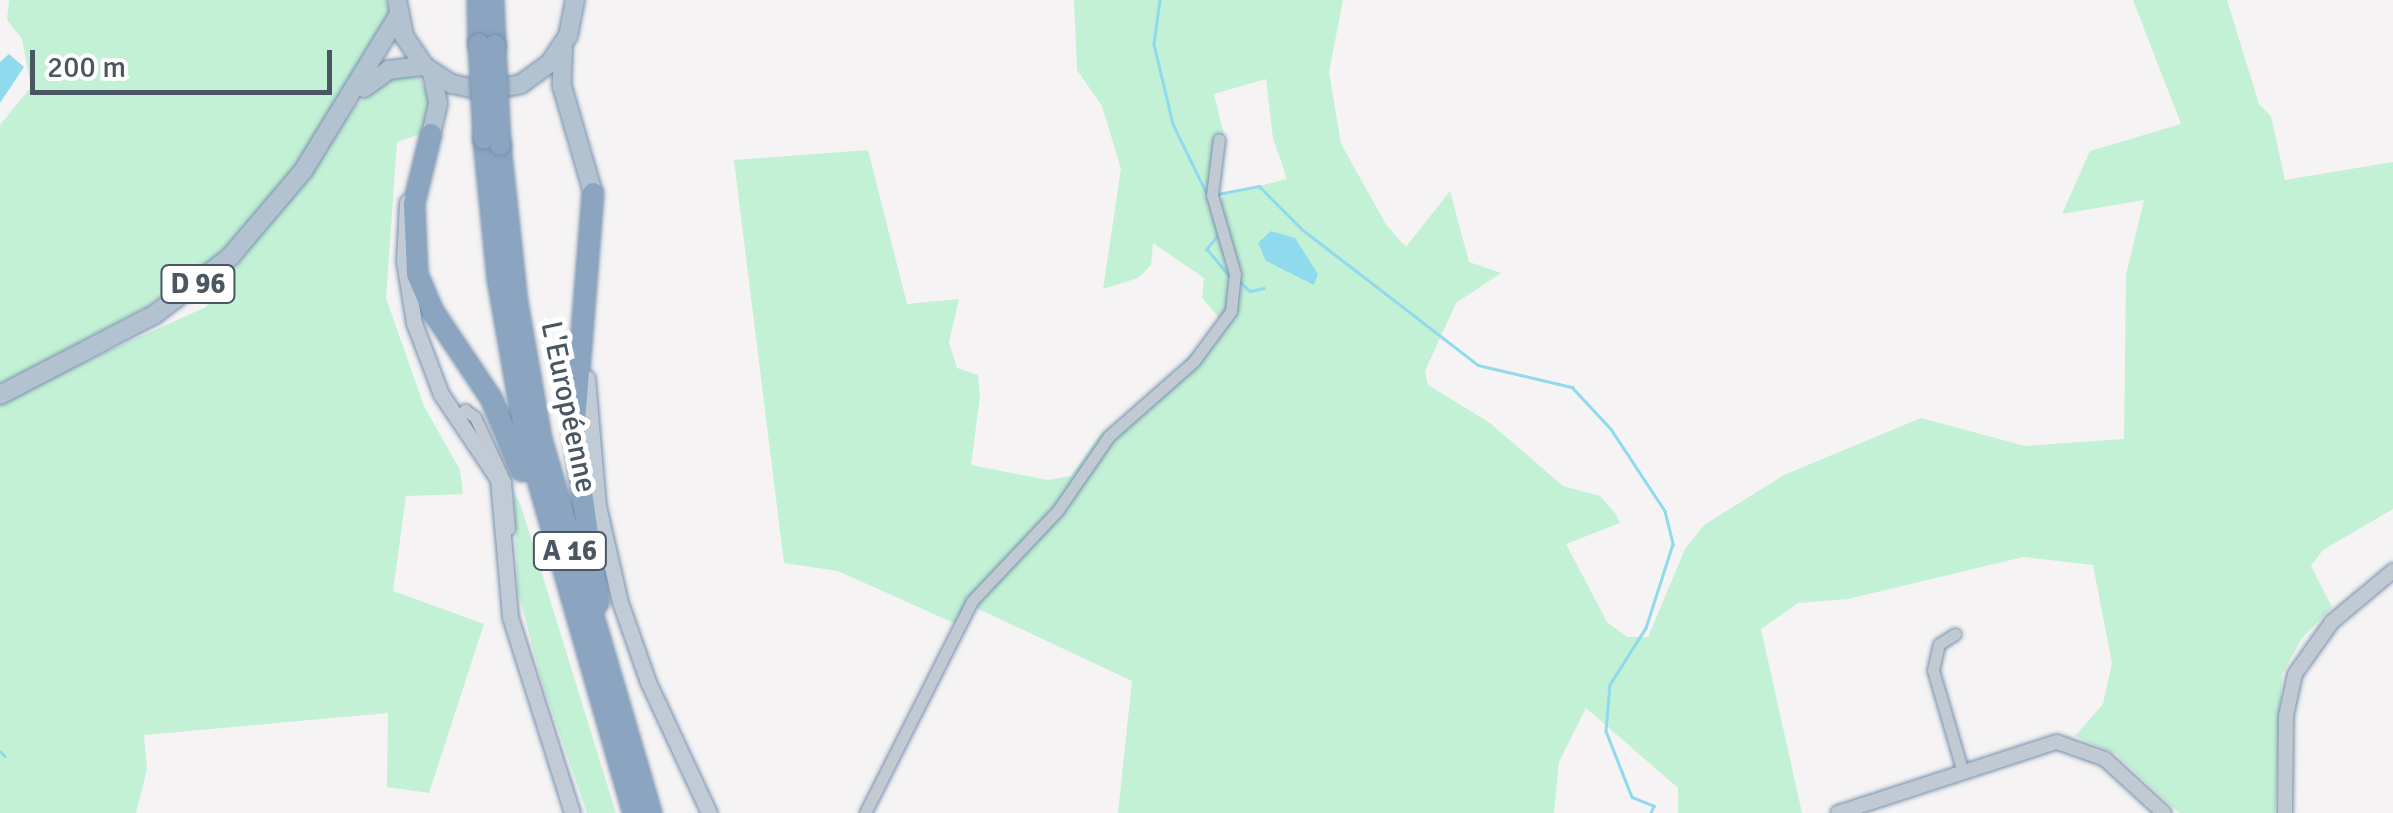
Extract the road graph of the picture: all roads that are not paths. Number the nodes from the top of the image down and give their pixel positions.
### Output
1 (478, 0) edge
2 (493, 0) edge
3 (575, 0) edge
4 (396, 5) edge
5 (487, 44) junction
6 (564, 46) junction
7 (428, 69) junction
8 (344, 111) junction
9 (431, 134) junction
10 (1219, 138) dead end
11 (492, 142) junction
12 (594, 193) junction
13 (0, 394) edge
14 (455, 418) junction
15 (551, 541) junction
16 (2393, 571) edge
17 (1956, 634) dead end
18 (550, 734) junction
19 (1962, 770) junction
20 (574, 807) edge
21 (634, 813) edge
22 (652, 813) edge
23 (709, 813) edge
24 (865, 813) edge
25 (1838, 813) edge
26 (2164, 813) edge
27 (2285, 813) edge

1 - 5 highway, L'Européenne / A 16
2 - 5 highway, L'Européenne / A 16
3 - 6 main road
4 - 7 main road
4 - 8 main road, D 96
5 - 11 highway, L'Européenne / A 16, bridge
6 - 7 main road
6 - 12 main road
7 - 8 main road, D 96
7 - 9 main road
8 - 13 main road, D 96
9 - 14 main road
9 - 15 highway
10 - 24 street
11 - 15 highway, L'Européenne / A 16
11 - 22 highway, L'Européenne / A 16
12 - 22 highway
12 - 23 main road
14 - 18 main road
14 - 18 street
15 - 21 highway, L'Européenne / A 16
16 - 27 street
17 - 19 street
18 - 20 main road
19 - 25 street
19 - 26 street

